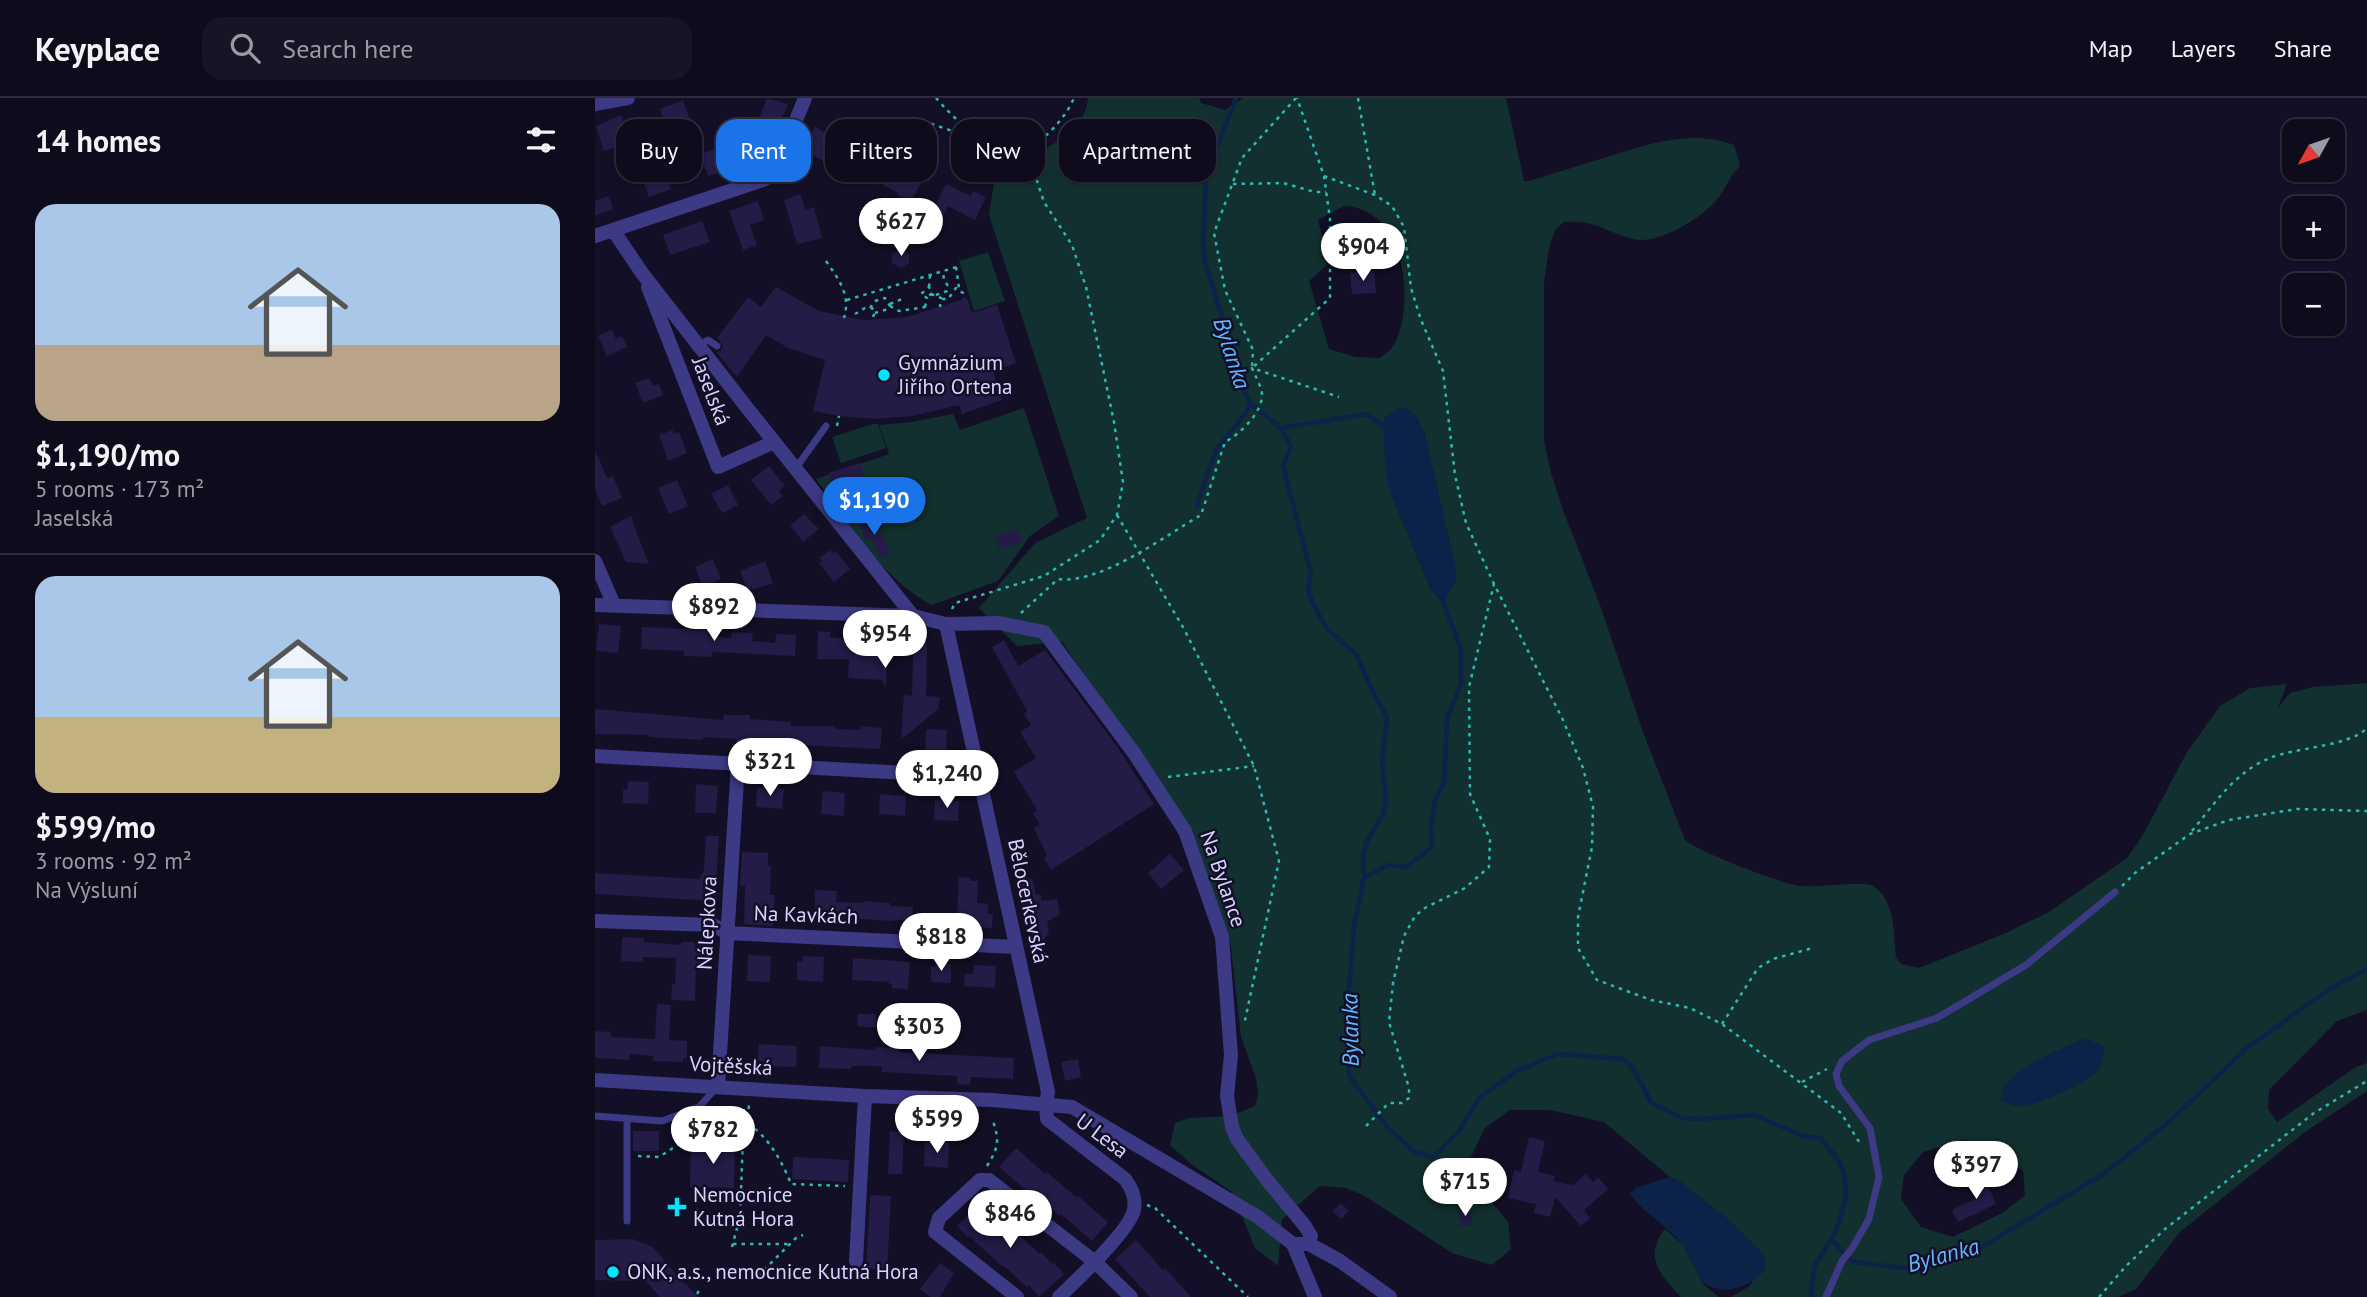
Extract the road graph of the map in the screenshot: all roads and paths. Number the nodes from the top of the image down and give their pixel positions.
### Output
1 (628, 98) edge
2 (805, 98) edge
3 (936, 98) edge
4 (1074, 98) edge
5 (1297, 98) edge
6 (1358, 98) edge
7 (595, 104) edge
8 (958, 119) edge
9 (1045, 136) edge
10 (1324, 176) junction
11 (1037, 182) edge
12 (1232, 184) junction
13 (1326, 192) junction
14 (1375, 195) junction
15 (613, 230) junction
16 (595, 236) edge
17 (826, 261) dead end
18 (943, 271) junction
19 (642, 273) junction
20 (930, 275) junction
21 (958, 279) junction
22 (929, 287) junction
23 (959, 288) junction
24 (883, 289) junction
25 (947, 289) junction
26 (866, 294) junction
27 (934, 294) junction
28 (952, 294) junction
29 (884, 298) junction
30 (927, 298) junction
31 (902, 299) dead end
32 (942, 299) junction
33 (964, 299) dead end
34 (847, 300) junction
35 (875, 301) junction
36 (890, 305) junction
37 (940, 307) dead end
38 (870, 308) junction
39 (875, 313) junction
40 (855, 314) dead end
41 (844, 318) dead end
42 (871, 320) dead end
43 (699, 345) junction
44 (717, 346) dead end
45 (1252, 368) junction
46 (1339, 397) dead end
47 (826, 426) dead end
48 (774, 442) junction
49 (795, 469) junction
50 (1117, 514) junction
51 (1140, 551) junction
52 (595, 561) edge
53 (1494, 584) junction
54 (595, 605) edge
55 (614, 605) junction
56 (913, 616) junction
57 (946, 624) junction
58 (1009, 624) junction
59 (2367, 728) edge
60 (595, 755) edge
61 (738, 763) junction
62 (1254, 766) junction
63 (980, 777) junction
64 (1151, 779) junction
65 (2367, 811) edge
66 (2190, 834) junction
67 (2115, 892) joint
68 (595, 921) edge
69 (727, 933) junction
70 (1016, 947) junction
71 (1813, 948) dead end
72 (1722, 1024) junction
73 (1244, 1025) dead end
74 (1842, 1061) junction
75 (595, 1080) edge
76 (2367, 1081) edge
77 (1802, 1082) junction
78 (718, 1086) junction
79 (747, 1092) junction
80 (865, 1096) junction
81 (1046, 1106) junction
82 (595, 1116) edge
83 (627, 1119) junction
84 (993, 1121) dead end
85 (748, 1123) junction
86 (1366, 1126) dead end
87 (743, 1138) junction
88 (1866, 1152) dead end
89 (626, 1156) junction
90 (989, 1180) junction
91 (846, 1186) dead end
92 (1134, 1200) junction
93 (627, 1221) dead end
94 (803, 1235) dead end
95 (792, 1244) junction
96 (1293, 1244) junction
97 (1309, 1244) junction
98 (856, 1261) dead end
99 (1095, 1262) junction
100 (758, 1276) dead end
101 (700, 1289) dead end
102 (697, 1294) dead end
103 (1017, 1297) edge
104 (1059, 1297) edge
105 (1131, 1297) edge
106 (1248, 1297) edge
107 (1315, 1297) edge
108 (1390, 1297) edge
109 (1826, 1297) edge
110 (2099, 1297) edge

1 - 7 street
2 - 15 street
3 - 8 path
4 - 9 path
5 - 10 path
5 - 12 path
6 - 14 path
10 - 13 path
10 - 14 path
11 - 50 path
12 - 13 path
12 - 45 path
13 - 45 path
14 - 53 path
15 - 16 street
15 - 19 street, Jaselská
17 - 34 path
18 - 20 path
18 - 21 path
18 - 25 path
19 - 43 street, Jaselská
19 - 48 street, Jaselská
20 - 22 path
20 - 24 path
21 - 23 path
21 - 25 path
22 - 27 path
22 - 30 path
23 - 28 path
23 - 33 path
24 - 26 path
24 - 29 path
25 - 27 path
25 - 28 path
25 - 32 path
26 - 34 path
26 - 35 path
27 - 30 path
27 - 32 path
28 - 32 path
29 - 35 path
29 - 36 path
30 - 36 path
31 - 36 path
32 - 37 path
34 - 41 path
35 - 38 path
36 - 39 path
38 - 39 path
38 - 40 path
39 - 42 path
43 - 44 lane
43 - 48 street, Jaselská
45 - 46 path
45 - 51 path
47 - 49 lane
48 - 49 street, Jaselská
49 - 56 street, Jaselská
50 - 51 path
50 - 57 path
51 - 58 path
51 - 62 path
52 - 55 street
53 - 72 path
53 - 86 path
54 - 55 street, Na Bylance
55 - 56 street, Na Bylance
56 - 57 street, Na Bylance
57 - 58 street, Na Bylance
57 - 63 street, Bělocerkevská
58 - 64 street, Na Bylance
59 - 66 path
60 - 61 street
61 - 63 street
61 - 69 street, Nálepkova
62 - 64 path
62 - 73 path
63 - 70 street, Bělocerkevská
64 - 97 street, Na Bylance
65 - 66 path
66 - 67 path
67 - 74 lane
68 - 69 street, Na Kavkách
69 - 70 street, Na Kavkách
69 - 78 street, Nálepkova
70 - 81 street, Bělocerkevská
71 - 72 path
72 - 77 path
74 - 77 path
74 - 109 lane
75 - 78 street, Vojtěšská
76 - 110 path
77 - 88 path
78 - 79 street, Vojtěšská
78 - 83 lane
79 - 80 street, Vojtěšská
79 - 85 path
79 - 85 path
80 - 81 street, Vojtěšská
80 - 98 street
81 - 92 street, U Lesa
81 - 96 street, Vojtěšská
82 - 83 lane
83 - 89 lane
84 - 90 path
85 - 87 path
85 - 91 path
87 - 89 path
87 - 95 path
89 - 93 lane
90 - 99 street
90 - 103 street
92 - 99 street
92 - 106 path
94 - 95 path
95 - 100 path
96 - 97 street
96 - 107 street
97 - 108 street
99 - 104 street
99 - 105 street
101 - 102 path

